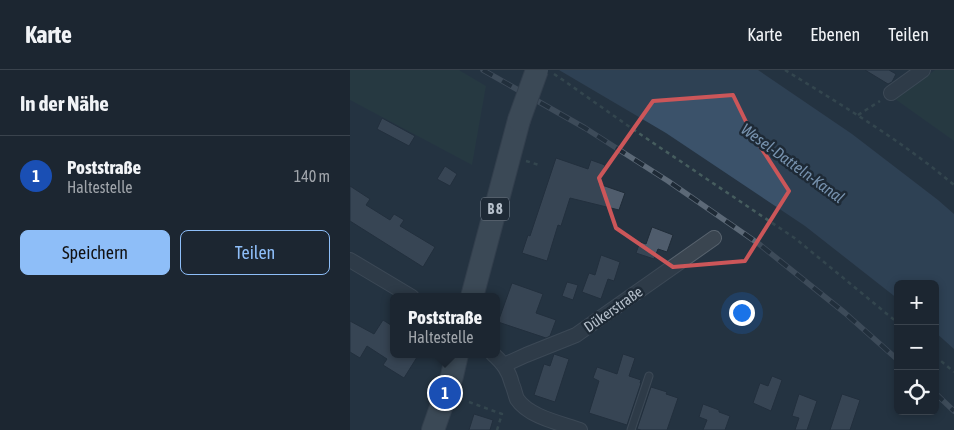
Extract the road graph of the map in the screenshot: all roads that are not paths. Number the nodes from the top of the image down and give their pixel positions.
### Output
1 (923, 70) edge
2 (544, 72) edge
3 (891, 93) road end
4 (714, 238) dead end
5 (350, 260) edge
6 (405, 293) edge
7 (473, 293) edge
8 (456, 358) edge
9 (497, 358) edge
10 (504, 365) junction
11 (649, 376) dead end
12 (433, 430) edge
13 (580, 430) edge
14 (631, 430) edge

1 - 3 street
2 - 7 main road, B 8, bridge
4 - 10 street, Dükerstraße
5 - 6 street
8 - 12 main road
9 - 10 street
10 - 13 street
11 - 14 lane

